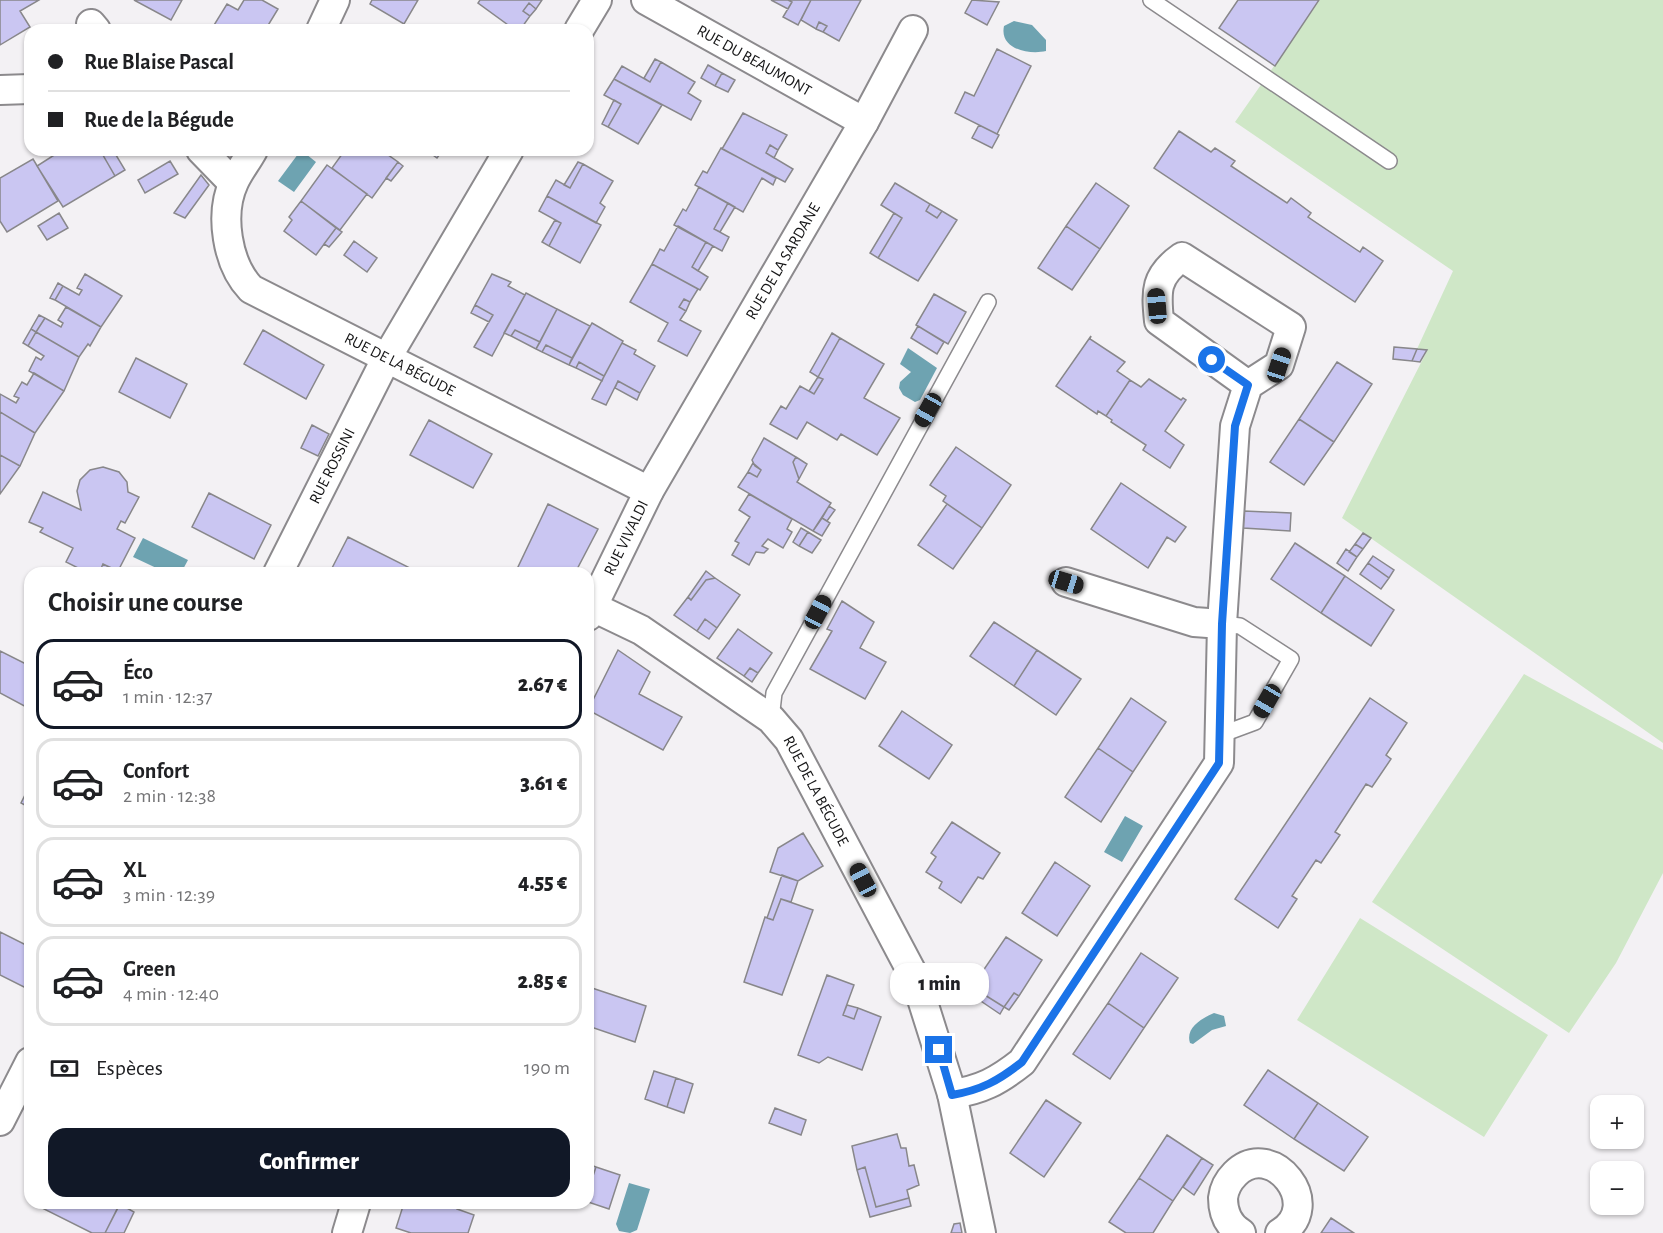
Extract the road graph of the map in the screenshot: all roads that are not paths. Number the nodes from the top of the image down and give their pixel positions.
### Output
1 (335, 0) edge
2 (597, 0) edge
3 (646, 0) edge
4 (1151, 0) edge
5 (1171, 5) edge
6 (324, 24) edge
7 (583, 24) edge
8 (913, 30) dead end
9 (24, 89) edge
10 (0, 90) edge
11 (864, 122) junction
12 (207, 156) edge
13 (249, 156) edge
14 (505, 156) edge
15 (1389, 161) dead end
16 (233, 183) junction
17 (988, 302) dead end
18 (386, 359) junction
19 (1248, 385) junction
20 (649, 491) junction
21 (281, 567) edge
22 (1066, 582) dead end
23 (594, 605) edge
24 (594, 612) edge
25 (1222, 624) junction
26 (771, 719) junction
27 (1220, 735) junction
28 (24, 1074) edge
29 (952, 1095) junction
30 (0, 1121) edge
31 (354, 1209) edge
32 (1227, 1229) edge
33 (347, 1233) edge
34 (981, 1233) edge
35 (1280, 1233) edge

1 - 6 street
2 - 7 street
3 - 11 street, RUE DU BEAUMONT
4 - 5 lane
5 - 15 lane
8 - 11 street, RUE DE LA SARDANE
9 - 10 street
11 - 20 street, RUE DE LA SARDANE
12 - 16 street
13 - 16 street, RUE DE LA BÉGUDE
14 - 18 street
16 - 18 street, RUE DE LA BÉGUDE
17 - 26 lane
18 - 20 street, RUE DE LA BÉGUDE
18 - 21 street, RUE ROSSINI
19 - 19 street
19 - 25 street
20 - 23 street, RUE VIVALDI
22 - 25 street
24 - 26 street, RUE DE LA BÉGUDE
25 - 27 street
25 - 27 lane
26 - 29 street, RUE DE LA BÉGUDE
27 - 29 street
28 - 30 street
29 - 34 street, RUE DE LA BÉGUDE
31 - 33 street
32 - 35 street

